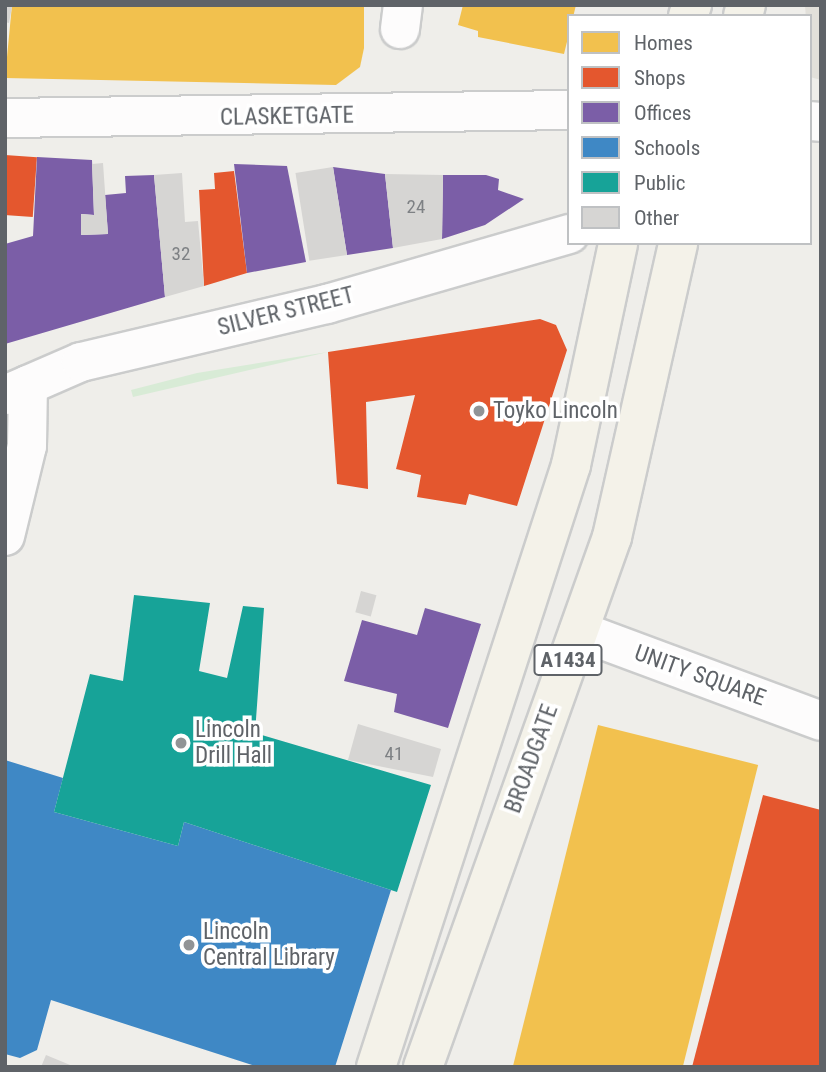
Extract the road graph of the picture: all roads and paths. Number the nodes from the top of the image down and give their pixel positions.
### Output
1 (567, 110) edge
2 (5, 118) edge
3 (567, 235) edge
4 (618, 245) edge
5 (678, 245) edge
6 (17, 390) edge
7 (5, 536) edge
8 (579, 631) junction
9 (821, 721) edge
10 (376, 1067) edge
11 (423, 1067) edge

1 - 2 main road, CLASKETGATE
3 - 6 main road, SILVER STREET
4 - 10 main road, A1434
5 - 8 main road, BROADGATE / A1434
6 - 7 main road
8 - 9 main road, UNITY SQUARE
8 - 11 main road, BROADGATE / A1434

